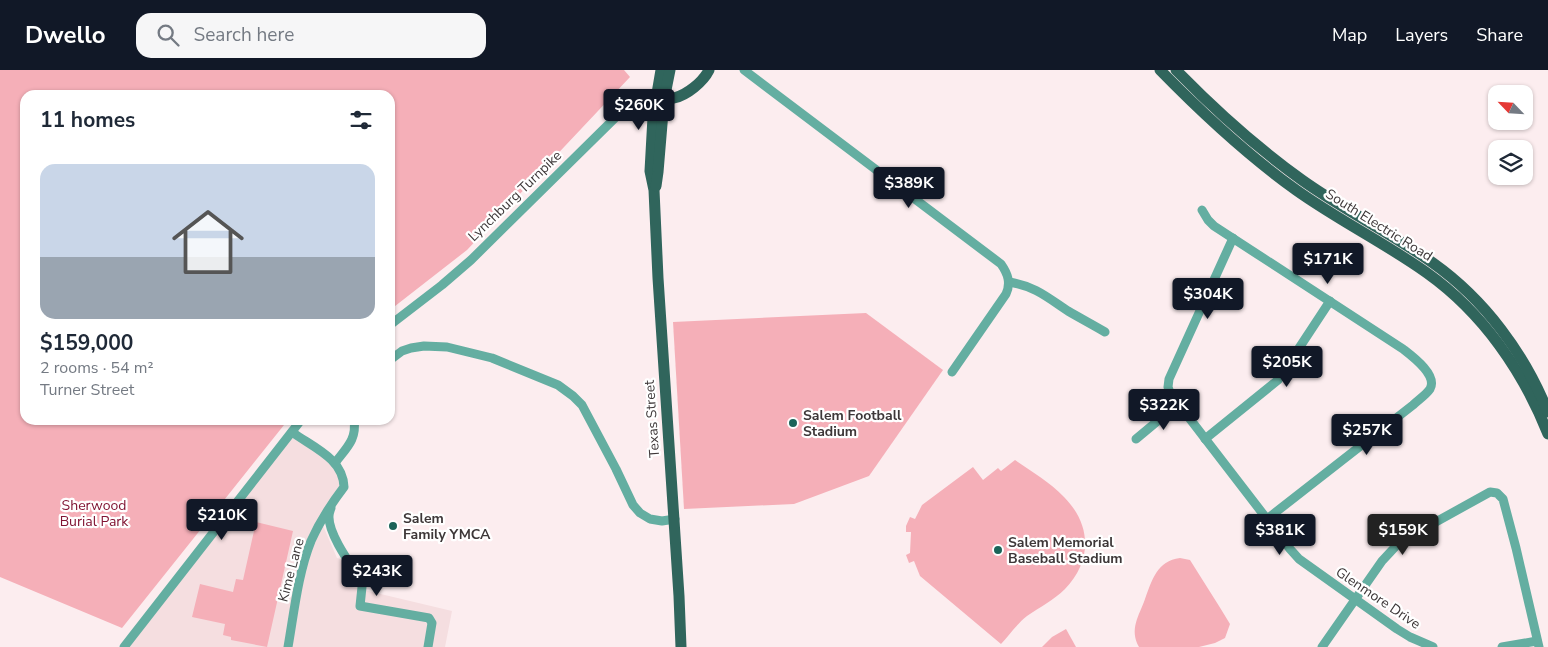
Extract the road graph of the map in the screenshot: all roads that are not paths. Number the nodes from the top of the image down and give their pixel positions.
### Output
1 (661, 70) edge
2 (670, 70) edge
3 (709, 70) edge
4 (744, 70) edge
5 (1160, 70) edge
6 (1176, 70) edge
7 (660, 100) junction
8 (1202, 210) dead end
9 (1233, 238) junction
10 (1009, 282) junction
11 (1330, 301) junction
12 (395, 321) edge
13 (1105, 332) dead end
14 (395, 356) edge
15 (952, 372) dead end
16 (1178, 404) junction
17 (1548, 412) edge
18 (297, 425) edge
19 (354, 425) edge
20 (292, 432) junction
21 (1548, 434) edge
22 (1136, 439) dead end
23 (1205, 439) junction
24 (335, 463) junction
25 (332, 503) junction
26 (675, 519) junction
27 (1267, 519) junction
28 (1355, 599) junction
29 (1538, 644) edge
30 (124, 647) edge
31 (288, 647) edge
32 (428, 647) edge
33 (680, 647) edge
34 (1322, 647) edge
35 (1433, 647) edge
36 (1502, 647) edge

1 - 7 main road, Texas Street
2 - 7 main road, Texas Street
3 - 7 main road, Lynchburg Turnpike
4 - 10 street
5 - 21 main road, South Electric Road
6 - 17 main road, South Electric Road
7 - 12 street, Lynchburg Turnpike
7 - 26 main road, Texas Street
8 - 9 street
9 - 11 street
9 - 16 street, Glenmore Drive
10 - 13 street
10 - 15 street
11 - 23 street
11 - 27 street
14 - 26 street
16 - 22 street
16 - 23 street, Glenmore Drive
18 - 20 street
19 - 24 street
20 - 24 street
20 - 30 street
23 - 27 street, Glenmore Drive
24 - 25 street, Kime Lane
25 - 31 street, Kime Lane
25 - 32 street, Kime Lane
26 - 33 main road, Texas Street
27 - 28 street, Glenmore Drive
28 - 29 street
28 - 34 street
28 - 35 street, Glenmore Drive
29 - 36 street

